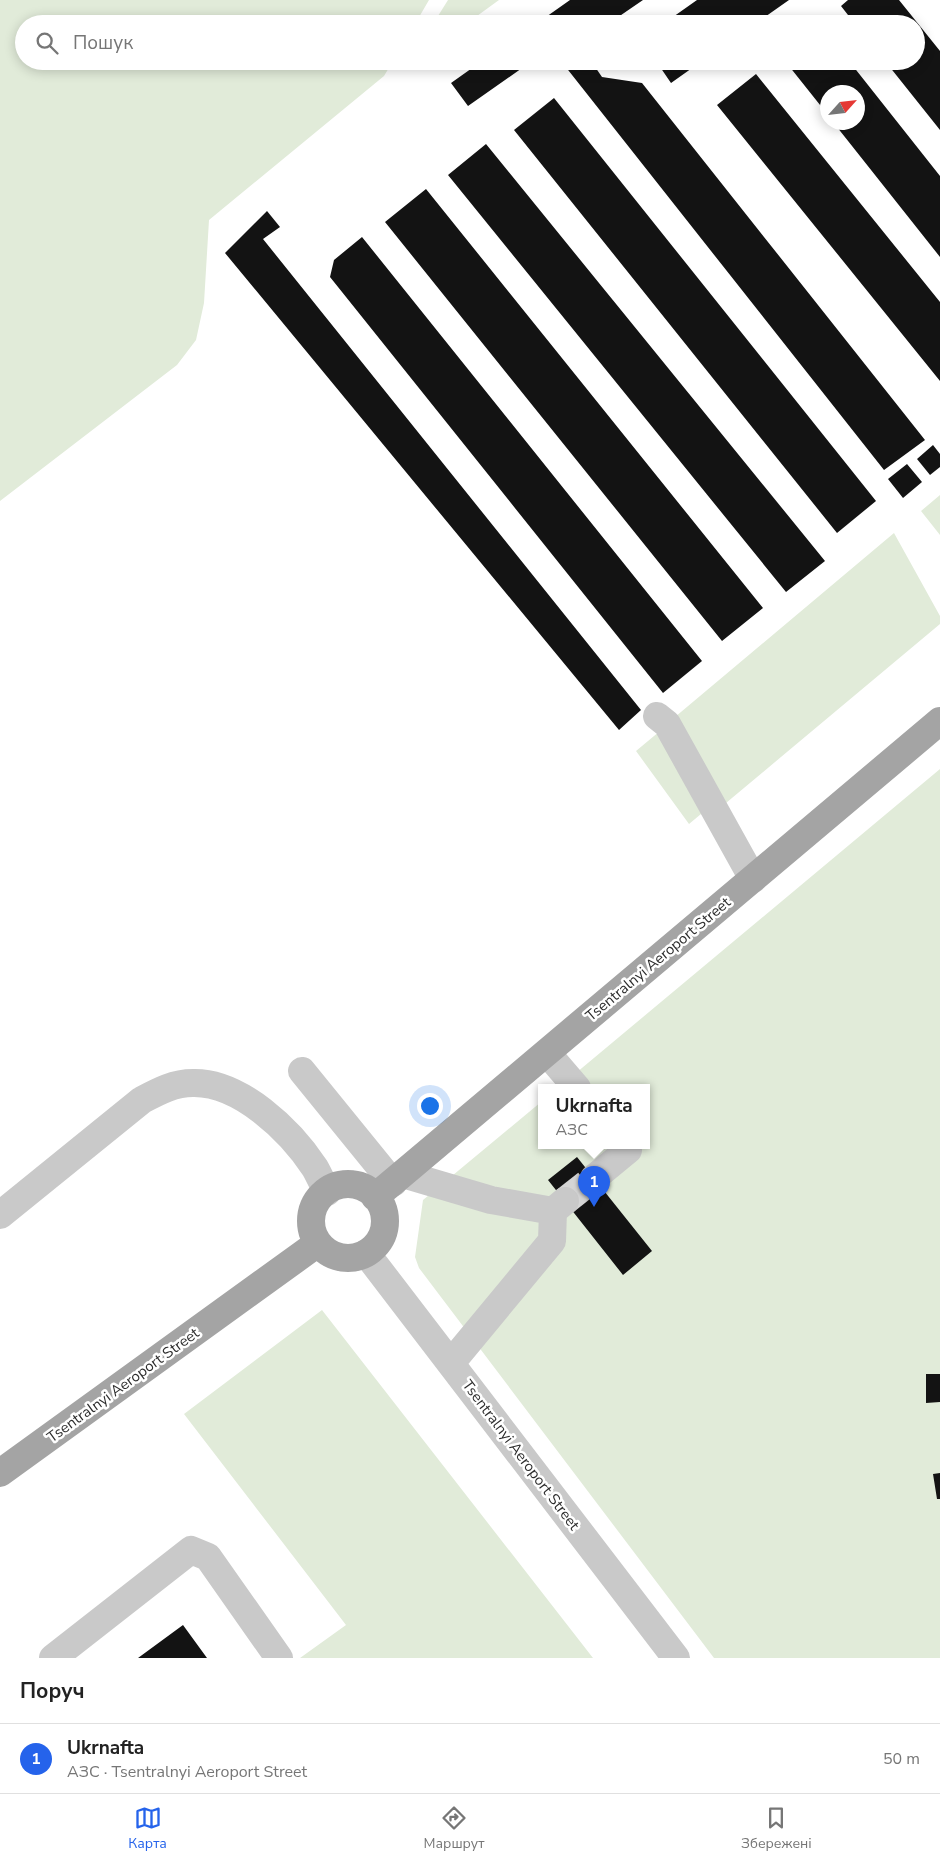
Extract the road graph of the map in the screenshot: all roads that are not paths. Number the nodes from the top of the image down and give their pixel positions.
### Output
1 (657, 716) dead end
2 (940, 721) edge
3 (753, 879) junction
4 (547, 1053) junction
5 (302, 1071) dead end
6 (574, 1084) edge
7 (627, 1149) edge
8 (594, 1178) tunnel mouth
9 (390, 1185) junction
10 (327, 1192) junction
11 (0, 1214) edge
12 (318, 1243) junction
13 (366, 1253) junction
14 (451, 1364) junction
15 (0, 1473) edge
16 (53, 1658) edge
17 (279, 1658) edge
18 (676, 1658) edge

1 - 3 street
2 - 3 main road, Tsentralnyi Aeroport Street
3 - 4 main road, Tsentralnyi Aeroport Street
4 - 6 street
4 - 9 main road, Tsentralnyi Aeroport Street
5 - 9 street
7 - 8 street
9 - 10 main road
9 - 13 main road
9 - 14 street
10 - 11 street
10 - 12 main road
12 - 13 main road
12 - 15 main road, Tsentralnyi Aeroport Street
13 - 14 street, Tsentralnyi Aeroport Street
14 - 18 street, Tsentralnyi Aeroport Street
16 - 17 street

